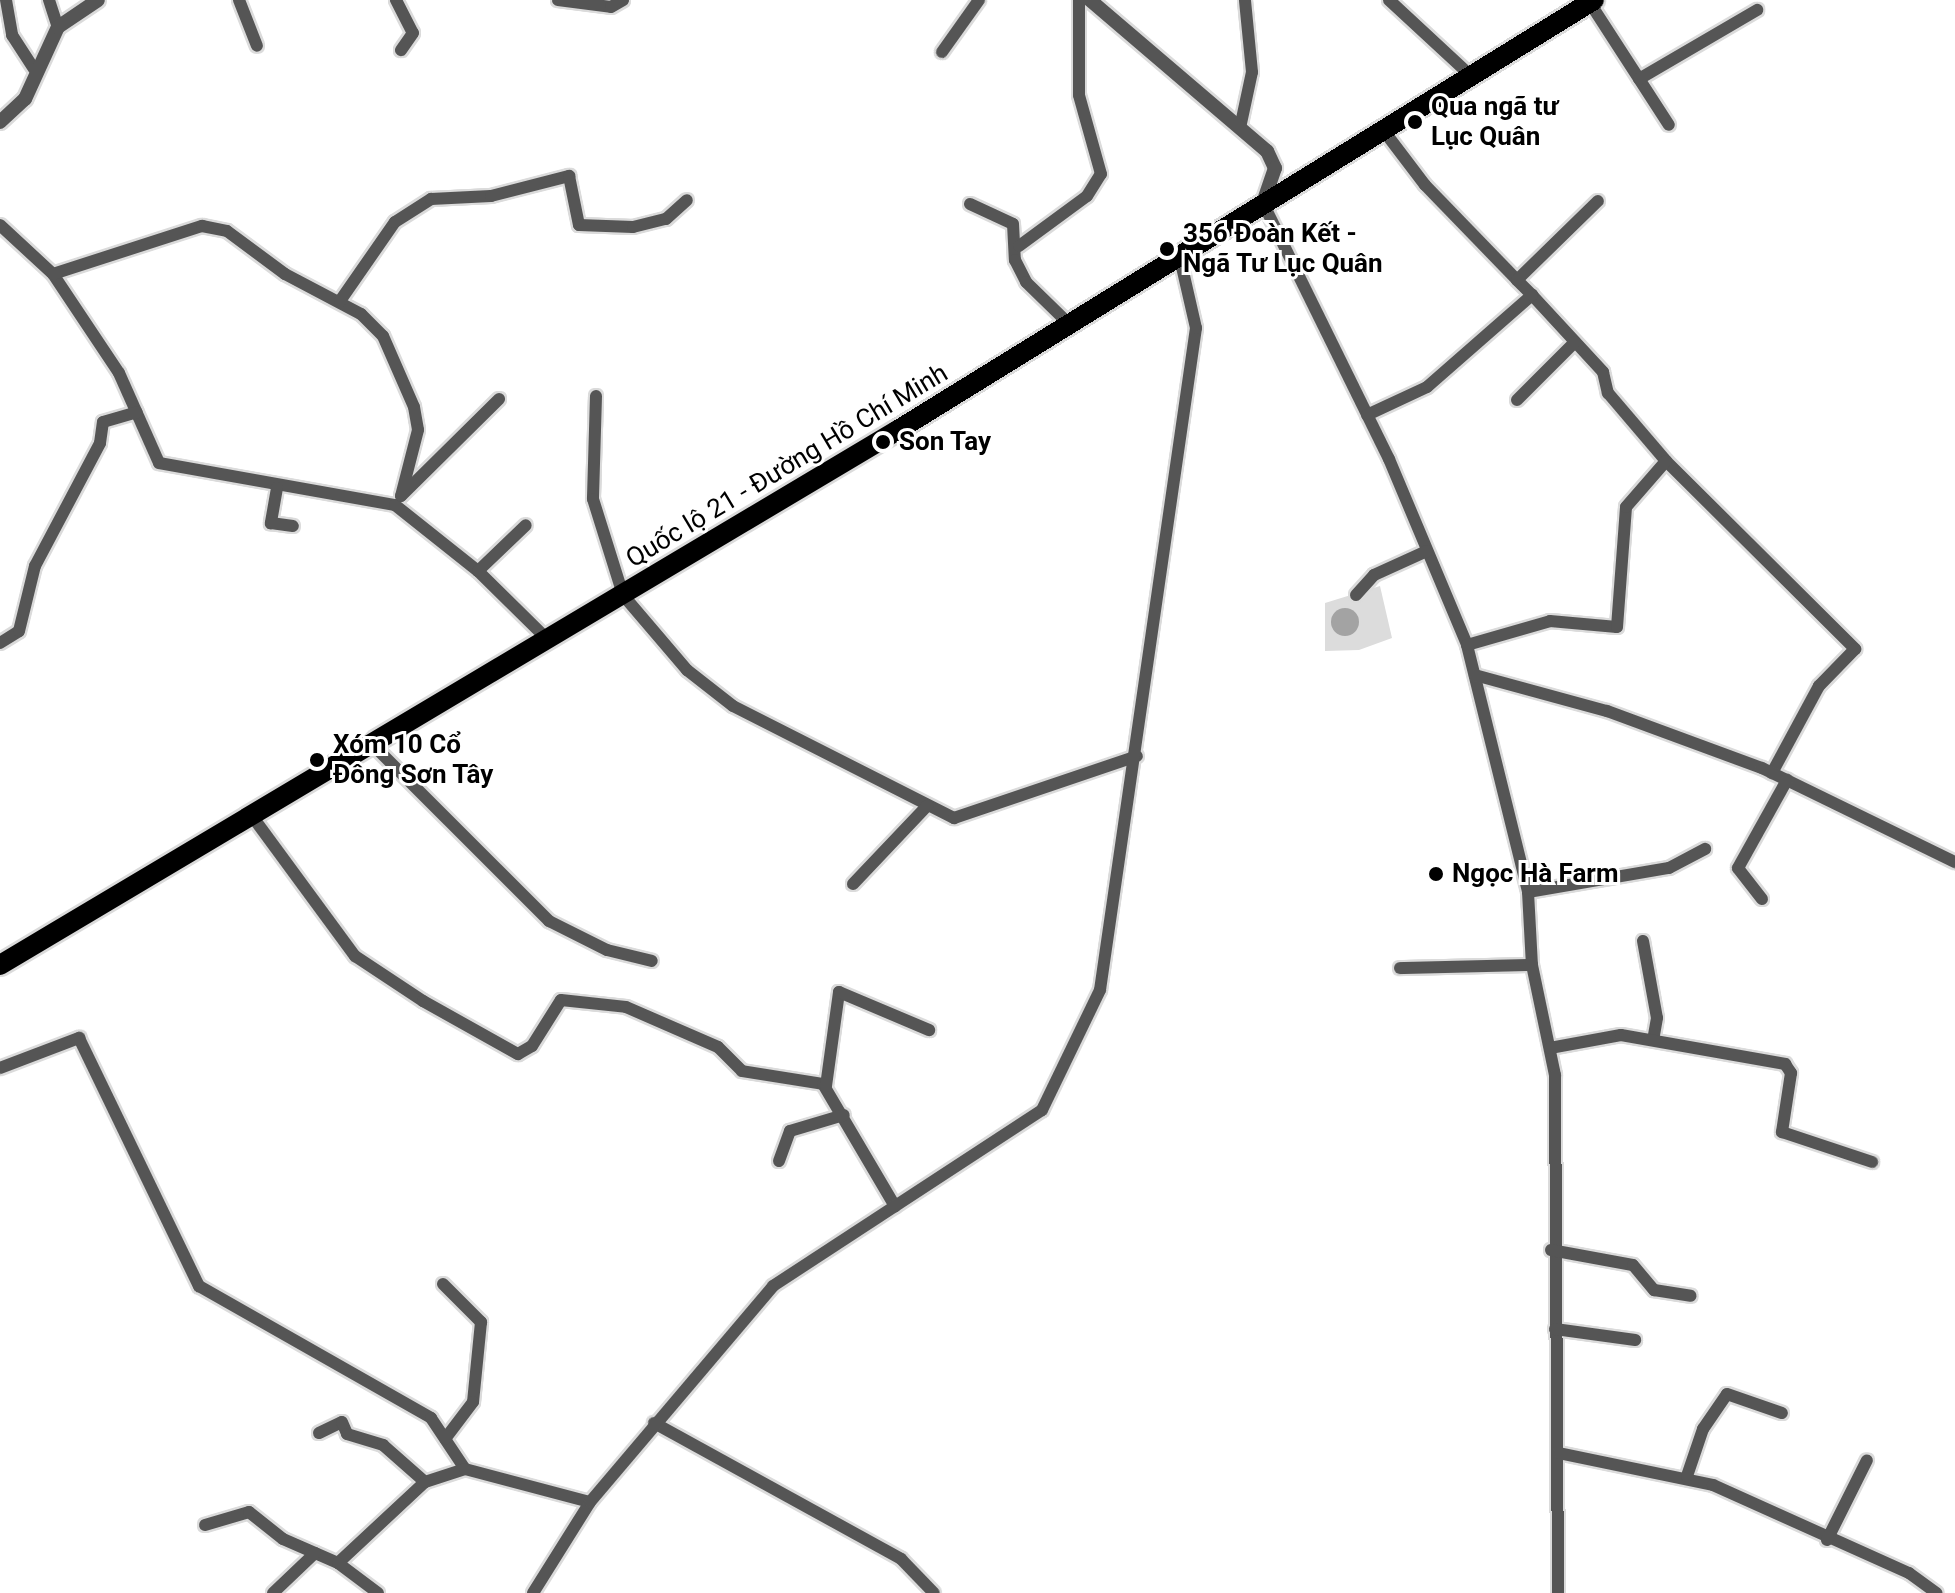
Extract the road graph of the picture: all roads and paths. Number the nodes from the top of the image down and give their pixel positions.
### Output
1 (6, 0) edge
2 (49, 0) edge
3 (98, 0) edge
4 (239, 0) edge
5 (396, 0) edge
6 (558, 0) edge
7 (623, 0) edge
8 (979, 0) edge
9 (1079, 0) edge
10 (1090, 0) edge
11 (1245, 0) edge
12 (1389, 0) edge
13 (1592, 1) edge
14 (1757, 10) dead end
15 (58, 27) junction
16 (257, 46) dead end
17 (401, 50) dead end
18 (942, 52) dead end
19 (34, 69) junction
20 (1471, 76) junction
21 (1639, 79) junction
22 (0, 122) edge
23 (1669, 125) dead end
24 (1240, 128) junction
25 (1384, 131) junction
26 (687, 200) dead end
27 (1598, 201) dead end
28 (1263, 203) junction
29 (970, 204) dead end
30 (0, 225) edge
31 (1019, 246) junction
32 (1180, 258) junction
33 (53, 274) junction
34 (1517, 280) junction
35 (1532, 295) junction
36 (340, 301) junction
37 (1070, 325) junction
38 (1575, 342) junction
39 (596, 396) dead end
40 (499, 399) dead end
41 (1517, 400) dead end
42 (137, 412) junction
43 (1367, 415) junction
44 (1666, 461) junction
45 (277, 488) junction
46 (398, 501) junction
47 (526, 525) dead end
48 (293, 526) dead end
49 (1427, 551) junction
50 (478, 571) junction
51 (623, 595) junction
52 (1356, 595) dead end
53 (548, 640) junction
54 (0, 643) edge
55 (1467, 645) junction
56 (1475, 675) junction
57 (373, 745) junction
58 (1137, 756) junction
59 (1772, 773) junction
60 (1787, 780) junction
61 (927, 806) junction
62 (252, 816) junction
63 (1705, 849) dead end
64 (1955, 862) edge
65 (853, 884) dead end
66 (1528, 892) junction
67 (1762, 899) dead end
68 (1643, 941) dead end
69 (652, 961) dead end
70 (0, 965) edge
71 (1532, 965) junction
72 (1400, 968) dead end
73 (929, 1030) dead end
74 (1653, 1040) junction
75 (1550, 1048) junction
76 (0, 1068) edge
77 (826, 1086) junction
78 (844, 1115) junction
79 (779, 1161) dead end
80 (1872, 1162) dead end
81 (895, 1206) junction
82 (1551, 1250) junction
83 (443, 1284) dead end
84 (1691, 1296) dead end
85 (1555, 1329) junction
86 (1635, 1340) dead end
87 (1782, 1413) dead end
88 (654, 1423) junction
89 (319, 1433) dead end
90 (445, 1439) junction
91 (1559, 1453) junction
92 (1867, 1460) dead end
93 (465, 1469) junction
94 (1687, 1476) junction
95 (425, 1482) junction
96 (590, 1502) junction
97 (205, 1525) dead end
98 (1827, 1540) junction
99 (315, 1553) junction
100 (338, 1563) junction
101 (273, 1593) edge
102 (378, 1593) edge
103 (533, 1593) edge
104 (934, 1593) edge
105 (1558, 1593) edge
106 (1937, 1593) edge

1 - 19 street
2 - 15 street
3 - 15 street
4 - 16 street
5 - 17 street
6 - 7 street
8 - 18 street
9 - 31 street
10 - 24 street
11 - 24 street
12 - 20 street
13 - 20 highway, Quốc lộ 21 - Đường Hồ Chí Minh
13 - 21 street
14 - 21 street
15 - 19 street
19 - 22 street
20 - 25 highway, Quốc lộ 21 - Đường Hồ Chí Minh
21 - 23 street
24 - 28 street
25 - 28 highway, Quốc lộ 21 - Đường Hồ Chí Minh
25 - 34 street
26 - 36 street
27 - 34 street
28 - 32 highway, Quốc lộ 21 - Đường Hồ Chí Minh
28 - 43 street
29 - 31 street
30 - 33 street
31 - 37 street
32 - 37 highway, Quốc lộ 21 - Đường Hồ Chí Minh
32 - 58 street
33 - 36 street
33 - 42 street
34 - 35 street
35 - 38 street
35 - 43 street
36 - 46 street
37 - 51 highway, Quốc lộ 21 - Đường Hồ Chí Minh
38 - 41 street
38 - 44 street
39 - 51 street
40 - 46 street
42 - 45 street
42 - 54 street
43 - 49 street
44 - 55 street
44 - 59 street
45 - 46 street
45 - 48 street
46 - 50 street
47 - 50 street
49 - 52 street
49 - 55 street
50 - 53 street
51 - 53 highway, Quốc lộ 21 - Đường Hồ Chí Minh
51 - 61 street
53 - 57 highway, Quốc lộ 21 - Đường Hồ Chí Minh
55 - 56 street
56 - 59 street
56 - 66 street
57 - 62 highway, Quốc lộ 21 - Đường Hồ Chí Minh
57 - 69 street
58 - 61 street
58 - 81 street
59 - 60 street
60 - 64 street
60 - 67 street
61 - 65 street
62 - 70 highway, Quốc lộ 21 - Đường Hồ Chí Minh
62 - 77 street
63 - 66 street
66 - 71 street
68 - 74 street
71 - 72 street
71 - 75 street
73 - 77 street
74 - 75 street
74 - 80 street
75 - 82 street
76 - 90 street
77 - 78 street
78 - 79 street
78 - 81 street
81 - 88 street
82 - 84 street
82 - 85 street
83 - 90 street
85 - 86 street
85 - 91 street
87 - 94 street
88 - 96 street
88 - 104 street
89 - 95 street
90 - 93 street
91 - 94 street
91 - 105 street
92 - 98 street
93 - 95 street
93 - 96 street
94 - 98 street
95 - 100 street
96 - 103 street
97 - 99 street
98 - 106 street
99 - 100 street
99 - 101 street
100 - 102 street

